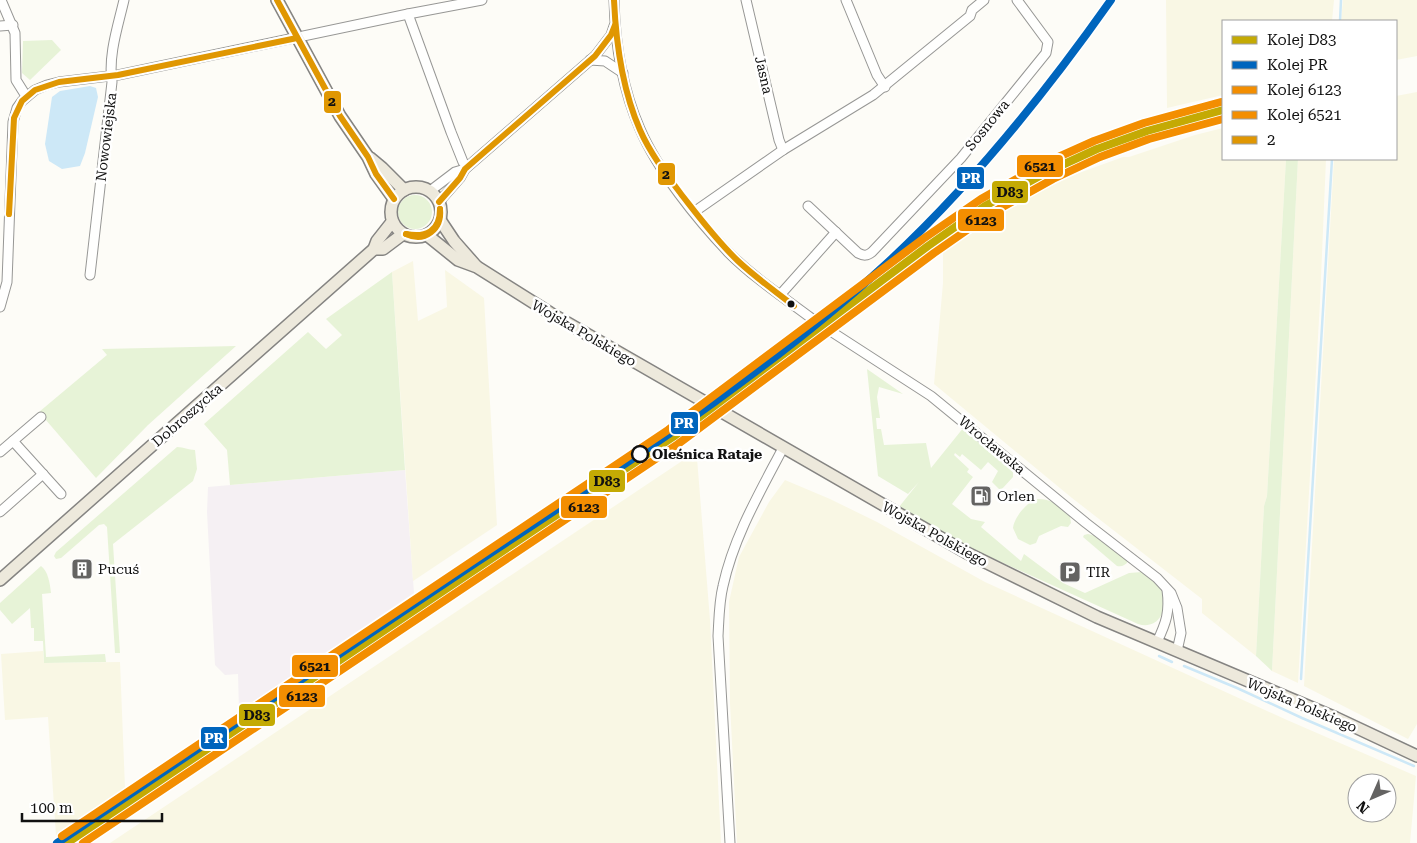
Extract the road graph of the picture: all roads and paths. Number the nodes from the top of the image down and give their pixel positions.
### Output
1 (1, 0) edge
2 (124, 0) edge
3 (277, 0) edge
4 (482, 0) edge
5 (614, 0) edge
6 (746, 0) edge
7 (846, 0) edge
8 (984, 0) edge
9 (1017, 0) edge
10 (442, 4) edge
11 (408, 14) junction
12 (13, 25) junction
13 (615, 25) junction
14 (0, 26) edge
15 (297, 38) junction
16 (590, 60) junction
17 (623, 73) junction
18 (111, 76) junction
19 (885, 87) junction
20 (26, 96) junction
21 (783, 150) junction
22 (368, 157) junction
23 (466, 168) junction
24 (404, 190) junction
25 (430, 191) junction
26 (394, 199) junction
27 (439, 202) junction
28 (808, 206) dead end
29 (694, 212) junction
30 (5, 215) edge
31 (440, 220) junction
32 (392, 222) junction
33 (836, 232) junction
34 (403, 234) junction
35 (428, 235) junction
36 (374, 249) junction
37 (477, 267) junction
38 (90, 275) dead end
39 (780, 295) junction
40 (0, 307) edge
41 (811, 318) dead end
42 (832, 332) dead end
43 (41, 417) dead end
44 (13, 441) junction
45 (783, 448) junction
46 (0, 452) edge
47 (43, 474) junction
48 (60, 494) dead end
49 (0, 512) edge
50 (0, 580) edge
51 (1167, 587) junction
52 (1157, 642) junction
53 (1177, 651) junction
54 (1416, 753) edge
55 (730, 843) edge

1 - 12 street
2 - 18 street, Nowowiejska
3 - 15 main road
4 - 10 street
5 - 13 street
6 - 21 street, Jasna
7 - 19 street
8 - 19 street
9 - 33 street, Sosnowa
10 - 11 street
11 - 15 street
11 - 23 street
12 - 14 street
12 - 20 street
13 - 16 street
13 - 17 street
15 - 18 street
15 - 22 main road
16 - 17 street
16 - 23 street
17 - 29 street
18 - 20 street
18 - 38 street, Nowowiejska
19 - 21 street
20 - 30 street
21 - 29 street
22 - 24 main road
22 - 26 main road
23 - 25 street
23 - 27 street
24 - 25 main road
24 - 26 main road
25 - 27 main road
26 - 32 main road
27 - 31 main road
28 - 33 street, Sosnowa
29 - 39 street
30 - 40 street
31 - 35 main road
31 - 37 main road, Wojska Polskiego
32 - 34 main road
32 - 36 main road, Dobroszycka
33 - 39 street
34 - 35 main road
34 - 36 main road, Dobroszycka
35 - 37 main road, Wojska Polskiego
36 - 50 main road, Dobroszycka
37 - 45 main road, Wojska Polskiego
39 - 41 street
42 - 51 street, Wrocławska
43 - 44 street
44 - 46 street
44 - 47 street
45 - 52 main road, Wojska Polskiego
45 - 55 street
47 - 48 street
47 - 49 street
51 - 52 street
51 - 53 street, Wrocławska
52 - 53 main road, Wojska Polskiego
53 - 54 main road, Wojska Polskiego

